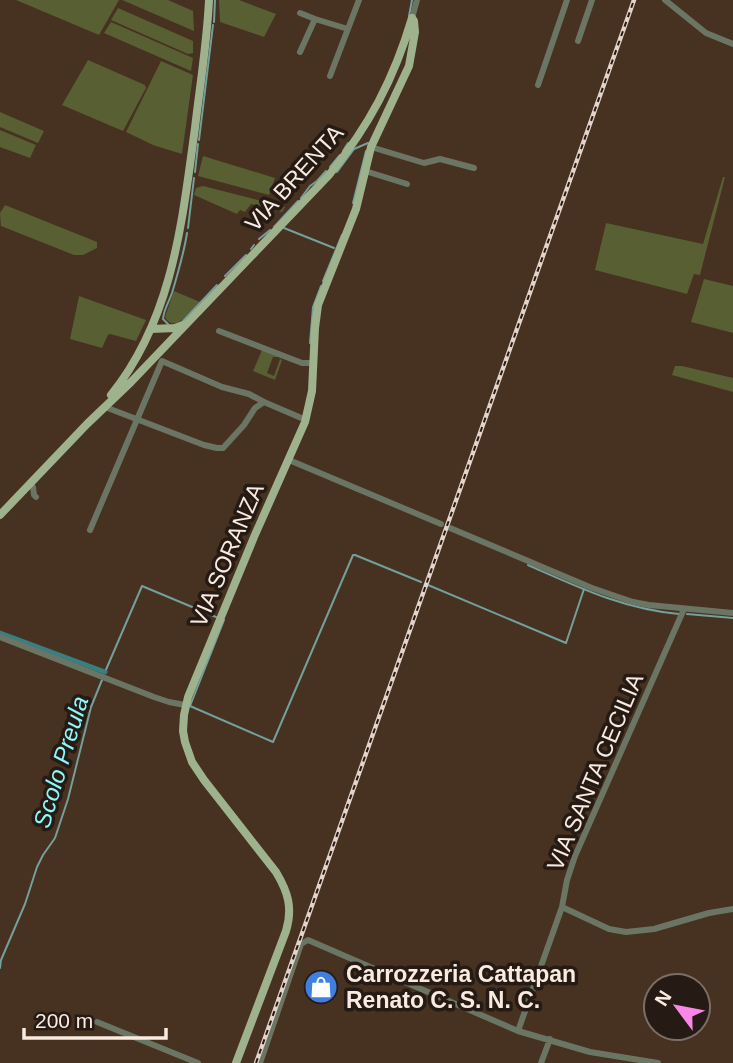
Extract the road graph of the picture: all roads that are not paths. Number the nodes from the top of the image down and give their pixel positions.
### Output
1 (209, 0) edge
2 (359, 0) edge
3 (417, 0) edge
4 (567, 0) edge
5 (592, 0) edge
6 (665, 0) edge
7 (300, 13) dead end
8 (412, 18) junction
9 (315, 19) junction
10 (348, 29) junction
11 (578, 41) dead end
12 (733, 44) edge
13 (300, 52) dead end
14 (330, 76) dead end
15 (538, 85) dead end
16 (371, 147) junction
17 (474, 168) dead end
18 (365, 171) junction
19 (407, 184) dead end
20 (162, 303) junction
21 (186, 323) junction
22 (150, 329) junction
23 (168, 329) junction
24 (219, 331) dead end
25 (172, 338) junction
26 (313, 363) junction
27 (264, 402) junction
28 (105, 407) junction
29 (136, 419) junction
30 (306, 420) junction
31 (87, 424) junction
32 (289, 460) junction
33 (30, 484) junction
34 (36, 497) dead end
35 (0, 515) edge
36 (441, 524) dead end
37 (450, 528) dead end
38 (90, 530) dead end
39 (684, 609) junction
40 (733, 613) edge
41 (0, 637) edge
42 (186, 705) junction
43 (562, 907) junction
44 (733, 909) edge
45 (97, 1022) dead end
46 (518, 1031) junction
47 (550, 1039) junction
48 (198, 1063) edge
49 (236, 1063) edge
50 (260, 1063) edge
51 (541, 1063) edge
52 (657, 1063) edge

1 - 20 main road
2 - 10 street
3 - 8 street, VIA BRENTA
4 - 15 street
5 - 11 street
6 - 12 street
7 - 9 street
8 - 16 main road, VIA SORANZA
8 - 21 main road, VIA BRENTA
9 - 10 street
9 - 13 street
10 - 14 street
16 - 17 street
16 - 18 main road, VIA SORANZA
18 - 19 street
18 - 26 main road, VIA SORANZA
20 - 22 main road
20 - 23 main road
21 - 23 main road, VIA BRENTA
21 - 25 main road, VIA BRENTA
22 - 23 main road, VIA BRENTA
22 - 25 main road
22 - 31 main road
24 - 26 street
25 - 28 main road, VIA BRENTA
26 - 30 main road, VIA SORANZA
27 - 29 street
27 - 29 street
27 - 30 street
28 - 29 street
28 - 31 main road, VIA BRENTA
29 - 38 street
30 - 32 main road, VIA SORANZA
31 - 33 main road, VIA BRENTA
32 - 36 street
32 - 42 main road, VIA SORANZA
33 - 34 street
33 - 35 main road, VIA BRENTA
37 - 39 street
39 - 40 street
39 - 43 street, VIA SANTA CECILIA
41 - 42 street
42 - 49 main road
43 - 44 street
43 - 46 street, VIA SANTA CECILIA
45 - 48 street
46 - 47 street
46 - 50 street
47 - 51 street
47 - 52 street

